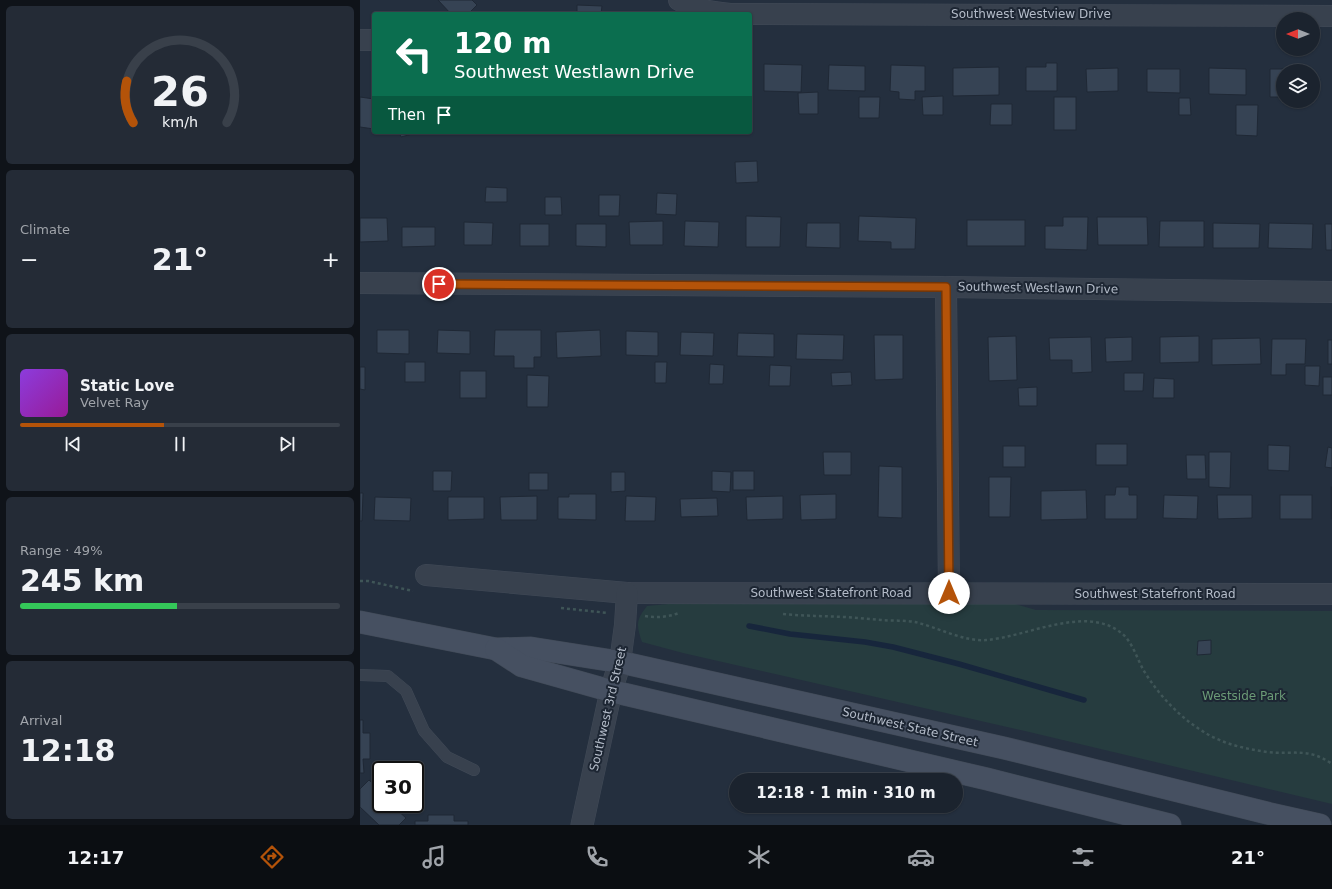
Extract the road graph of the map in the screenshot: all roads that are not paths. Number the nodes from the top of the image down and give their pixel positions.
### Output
1 (679, 0) edge
2 (1137, 7) edge
3 (708, 12) edge
4 (752, 14) edge
5 (1332, 16) edge
6 (360, 40) edge
7 (372, 40) edge
8 (360, 283) edge
9 (946, 287) junction
10 (1332, 292) edge
11 (423, 583) road end
12 (627, 593) junction
13 (949, 593) junction
14 (1332, 594) edge
15 (360, 622) edge
16 (496, 649) junction
17 (620, 662) junction
18 (360, 675) edge
19 (611, 691) junction
20 (474, 770) dead end
21 (582, 825) edge
22 (1170, 825) edge
23 (1320, 825) edge

1 - 3 street, Southwest Westview Drive
2 - 4 street, Southwest Westview Drive
2 - 5 street, Southwest Westview Drive
6 - 7 street
8 - 9 street, Southwest Westlawn Drive
9 - 10 street, Southwest Westlawn Drive
9 - 13 street
11 - 12 street, Southwest Statefront Road
12 - 13 street, Southwest Statefront Road
12 - 17 street, Southwest 3rd Street
13 - 14 street, Southwest Statefront Road
15 - 16 main road, Southwest State Street
16 - 17 main road, Southwest State Street
16 - 19 main road, Southwest State Street
17 - 19 street, Southwest 3rd Street
17 - 23 main road, Southwest State Street
18 - 20 lane
19 - 21 street, Southwest 3rd Street
19 - 22 main road, Southwest State Street

